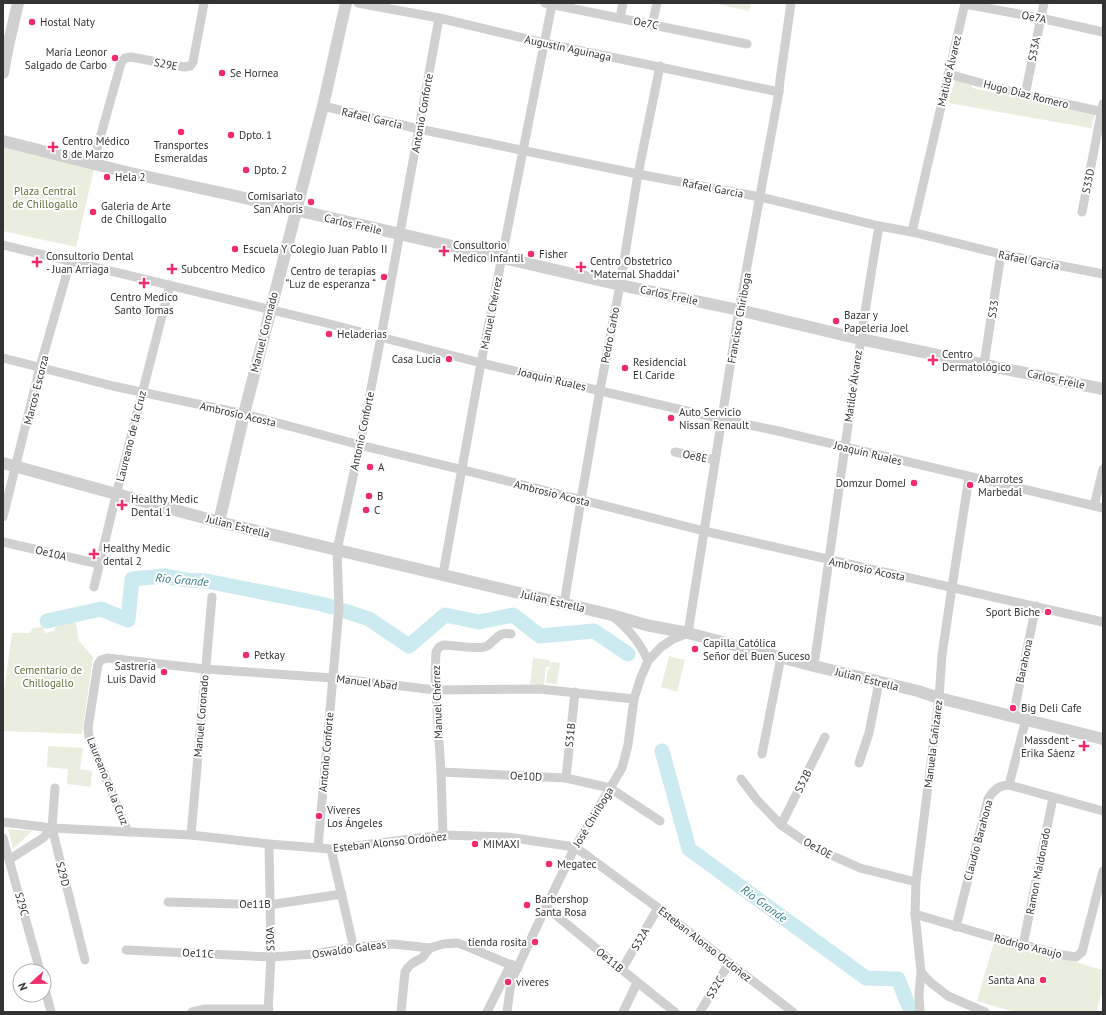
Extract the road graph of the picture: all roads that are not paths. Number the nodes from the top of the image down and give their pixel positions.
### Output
1 (18, 3) edge
2 (204, 3) edge
3 (346, 3) edge
4 (358, 3) edge
5 (623, 3) edge
6 (657, 3) edge
7 (791, 3) edge
8 (1044, 3) edge
9 (554, 4) edge
10 (965, 4) edge
11 (591, 8) edge
12 (439, 18) junction
13 (620, 18) junction
14 (1040, 18) junction
15 (652, 25) junction
16 (1103, 32) edge
17 (5, 42) edge
18 (544, 43) junction
19 (747, 44) dead end
20 (660, 66) junction
21 (3, 73) edge
22 (948, 74) junction
23 (779, 92) junction
24 (1025, 95) junction
25 (323, 106) junction
26 (1102, 109) edge
27 (419, 129) junction
28 (3, 141) edge
29 (523, 150) junction
30 (93, 164) junction
31 (638, 174) junction
32 (760, 197) junction
33 (296, 210) junction
34 (1082, 212) dead end
35 (878, 226) junction
36 (912, 232) junction
37 (400, 235) junction
38 (3, 245) edge
39 (1001, 254) junction
40 (502, 257) junction
41 (70, 262) junction
42 (1103, 274) edge
43 (170, 285) junction
44 (620, 285) junction
45 (270, 310) junction
46 (739, 310) junction
47 (381, 337) junction
48 (860, 339) junction
49 (3, 358) edge
50 (481, 363) junction
51 (984, 364) junction
52 (40, 367) junction
53 (1103, 389) edge
54 (600, 390) junction
55 (142, 392) junction
56 (244, 414) junction
57 (721, 419) junction
58 (360, 445) junction
59 (844, 447) junction
60 (675, 452) dead end
61 (715, 460) junction
62 (3, 463) edge
63 (16, 468) junction
64 (462, 469) junction
65 (1103, 469) edge
66 (969, 477) junction
67 (116, 495) junction
68 (581, 500) junction
69 (1098, 507) edge
70 (3, 517) edge
71 (219, 522) junction
72 (704, 531) junction
73 (3, 542) edge
74 (336, 550) junction
75 (829, 560) junction
76 (98, 564) junction
77 (443, 574) junction
78 (94, 587) dead end
79 (952, 587) junction
80 (212, 597) dead end
81 (564, 604) junction
82 (1036, 606) junction
83 (612, 614) junction
84 (1103, 622) edge
85 (688, 633) junction
86 (510, 634) dead end
87 (781, 657) junction
88 (101, 660) joint
89 (648, 661) junction
90 (814, 666) junction
91 (205, 669) junction
92 (333, 678) junction
93 (880, 682) junction
94 (436, 690) junction
95 (575, 692) junction
96 (938, 698) junction
97 (634, 699) junction
98 (1013, 716) junction
99 (1026, 719) junction
100 (825, 737) dead end
101 (1103, 739) edge
102 (762, 754) dead end
103 (859, 763) dead end
104 (441, 772) junction
105 (566, 778) junction
106 (741, 779) dead end
107 (1009, 785) junction
108 (54, 788) dead end
109 (610, 788) junction
110 (1053, 798) junction
111 (1103, 811) edge
112 (660, 821) dead end
113 (3, 822) edge
114 (781, 824) junction
115 (52, 828) junction
116 (128, 832) junction
117 (191, 835) junction
118 (443, 835) junction
119 (3, 838) edge
120 (268, 844) junction
121 (318, 847) junction
122 (575, 847) junction
123 (331, 849) junction
124 (10, 859) junction
125 (1103, 871) edge
126 (916, 882) junction
127 (342, 894) junction
128 (168, 902) dead end
129 (269, 905) junction
130 (546, 907) junction
131 (658, 908) junction
132 (915, 914) junction
133 (956, 927) junction
134 (352, 940) dead end
135 (1023, 945) junction
136 (430, 948) junction
137 (126, 950) dead end
138 (271, 957) junction
139 (85, 960) dead end
140 (38, 963) edge
141 (729, 963) junction
142 (514, 966) junction
143 (622, 969) junction
144 (921, 972) junction
145 (637, 983) junction
146 (268, 1011) edge
147 (192, 1012) edge
148 (401, 1012) edge
149 (487, 1012) edge
150 (507, 1012) edge
151 (623, 1012) edge
152 (675, 1012) edge
153 (700, 1012) edge
154 (793, 1012) edge
155 (920, 1012) edge
156 (985, 1012) edge

1 - 17 street
2 - 30 street, S29E
3 - 25 street, Manuel Coronado
4 - 12 street, Augustín Aguinaga
5 - 13 street
6 - 15 street
7 - 23 street, Francisco Chiriboga
8 - 14 street, S33A
9 - 11 street, Oe7C
9 - 18 street, Manuel Chérrez
10 - 14 street, Oe7A
10 - 22 street, Matilde Álvarez
11 - 13 street, Oe7C
12 - 18 street, Augustín Aguinaga
12 - 27 street, Antonio Conforte
13 - 15 street, Oe7C
14 - 16 street, Oe7A
14 - 24 street, S33A
15 - 19 street, Oe7C
17 - 21 street
18 - 20 street, Augustín Aguinaga
18 - 29 street, Manuel Chérrez
20 - 23 street, Augustín Aguinaga
20 - 31 street, Pedro Carbo
22 - 24 street, Hugo Díaz Romero
22 - 36 street, Matilde Álvarez
23 - 32 street, Francisco Chiriboga
24 - 26 street, Hugo Díaz Romero
25 - 27 street, Rafael Garcia
25 - 33 street, Manuel Coronado
26 - 34 street, S33D
27 - 29 street, Rafael Garcia
27 - 37 street, Antonio Conforte
28 - 30 street, Carlos Freile
29 - 31 street, Rafael Garcia
29 - 40 street, Manuel Chérrez
30 - 33 street, Carlos Freile
31 - 32 street, Rafael Garcia
31 - 44 street, Pedro Carbo
32 - 35 street, Rafael Garcia
32 - 46 street, Francisco Chiriboga
33 - 37 street, Carlos Freile
33 - 45 street, Manuel Coronado
35 - 36 street, Rafael Garcia
35 - 48 street, Matilde Álvarez
36 - 39 street, Rafael Garcia
37 - 40 street, Carlos Freile
37 - 47 street, Antonio Conforte
38 - 41 street, Joaquin Ruales
39 - 42 street, Rafael Garcia
39 - 51 street, S33
40 - 44 street, Carlos Freile
40 - 50 street, Manuel Chérrez
41 - 43 street, Joaquin Ruales
41 - 52 street, Marcos Escorza
43 - 45 street, Joaquin Ruales
43 - 55 street, Laureano de la Cruz
44 - 46 street, Carlos Freile
44 - 54 street, Pedro Carbo
45 - 47 street, Joaquin Ruales
45 - 56 street, Manuel Coronado
46 - 48 street, Carlos Freile
46 - 57 street, Francisco Chiriboga
47 - 50 street, Joaquin Ruales
47 - 58 street, Antonio Conforte
48 - 51 street, Carlos Freile
48 - 59 street, Matilde Álvarez
49 - 52 street, Ambrosio Acosta
50 - 54 street, Joaquin Ruales
50 - 64 street, Manuel Chérrez
51 - 53 street, Carlos Freile
52 - 55 street, Ambrosio Acosta
52 - 63 street, Marcos Escorza
54 - 57 street, Joaquin Ruales
54 - 68 street, Pedro Carbo
55 - 56 street, Ambrosio Acosta
55 - 67 street, Laureano de la Cruz
56 - 58 street, Ambrosio Acosta
56 - 71 street, Manuel Coronado
57 - 59 street, Joaquin Ruales
57 - 61 street, Francisco Chiriboga
58 - 64 street, Ambrosio Acosta
58 - 74 street, Antonio Conforte
59 - 66 street, Joaquin Ruales
59 - 75 street, Matilde Álvarez
60 - 61 street, Oe8E
61 - 72 street, Francisco Chiriboga
62 - 63 street, Julian Estrella
63 - 67 street, Julian Estrella
63 - 70 street, Marcos Escorza
64 - 68 street, Ambrosio Acosta
64 - 77 street, Manuel Chérrez
65 - 69 street
66 - 69 street, Joaquin Ruales
66 - 79 street, Manuela Cañizarez
67 - 71 street, Julian Estrella
67 - 76 street, Laureano de la Cruz
68 - 72 street, Ambrosio Acosta
68 - 81 street, Pedro Carbo
71 - 74 street, Julian Estrella
72 - 75 street, Ambrosio Acosta
72 - 85 street, Francisco Chiriboga
73 - 76 street, Oe10A
74 - 77 street, Julian Estrella
74 - 92 street, Antonio Conforte
75 - 79 street, Ambrosio Acosta
75 - 90 street, Matilde Álvarez
76 - 78 street, Laureano de la Cruz
77 - 81 street, Julian Estrella
79 - 82 street, Ambrosio Acosta
79 - 96 street, Manuela Cañizarez
80 - 91 street, Manuel Coronado
81 - 83 street, Julian Estrella
82 - 84 street, Ambrosio Acosta
82 - 98 street, Barahona
83 - 85 street, Julian Estrella
83 - 89 street
85 - 87 street, Julian Estrella
85 - 89 street, José Chiriboga
86 - 94 street, Manuel Chérrez
87 - 90 street, Julian Estrella
87 - 102 street
88 - 91 street, Manuel Abad
88 - 116 street, Laureano de la Cruz
89 - 97 street, José Chiriboga
90 - 93 street, Julian Estrella
91 - 92 street, Manuel Abad
91 - 117 street, Manuel Coronado
92 - 94 street, Manuel Abad
92 - 121 street, Antonio Conforte
93 - 96 street, Julian Estrella
93 - 103 street
94 - 95 street, Manuel Abad
94 - 104 street, Manuel Chérrez
95 - 97 street, Manuel Abad
95 - 105 street, S31B
96 - 98 street, Julian Estrella
96 - 126 street, Manuela Cañizarez
97 - 109 street, José Chiriboga
98 - 99 street, Julian Estrella
99 - 101 street, Julian Estrella
99 - 107 street
100 - 114 street, S32B
104 - 105 street, Oe10D
104 - 118 street, Manuel Chérrez
105 - 109 street, Oe10D
106 - 114 street, Oe10E
107 - 110 street
107 - 133 street, Claudio Barahona
108 - 115 street, S29D
109 - 112 street
109 - 122 street, José Chiriboga
110 - 111 street
110 - 135 street, Ramon Maldonado
113 - 115 street, Esteban Alonso Ordoñez
114 - 126 street, Oe10E
115 - 116 street, Esteban Alonso Ordoñez
115 - 124 street
115 - 139 street, S29D
116 - 117 street, Esteban Alonso Ordoñez
117 - 120 street, Esteban Alonso Ordoñez
118 - 122 street, Esteban Alonso Ordoñez
118 - 123 street, Esteban Alonso Ordoñez
119 - 124 street, S29C
120 - 121 street, Esteban Alonso Ordoñez
120 - 129 street, S30A
121 - 123 street, Esteban Alonso Ordoñez
122 - 130 street, José Chiriboga
122 - 131 street, Esteban Alonso Ordoñez
123 - 127 street
124 - 140 street, S29C
125 - 135 street, Rodrigo Araujo
126 - 132 street, Manuela Cañizarez
127 - 129 street, Oe11B
127 - 134 street
128 - 129 street, Oe11B
129 - 138 street, S30A
130 - 142 street, José Chiriboga
130 - 143 street, Oe11B
131 - 141 street, Esteban Alonso Ordoñez
131 - 143 street, S32A
132 - 133 street, Rodrigo Araujo
132 - 144 street, Manuela Cañizarez
133 - 135 street, Rodrigo Araujo
136 - 138 street, Oswaldo Galeas
136 - 142 street, Oswaldo Galeas
136 - 148 street
137 - 138 street, Oe11C
138 - 146 street, S30A
141 - 153 street, S32C
141 - 154 street, Esteban Alonso Ordoñez
142 - 149 street
142 - 150 street
143 - 145 street, Oe11B
144 - 155 street, Manuela Cañizarez
144 - 156 street
145 - 151 street
145 - 152 street, Oe11B
146 - 147 street

